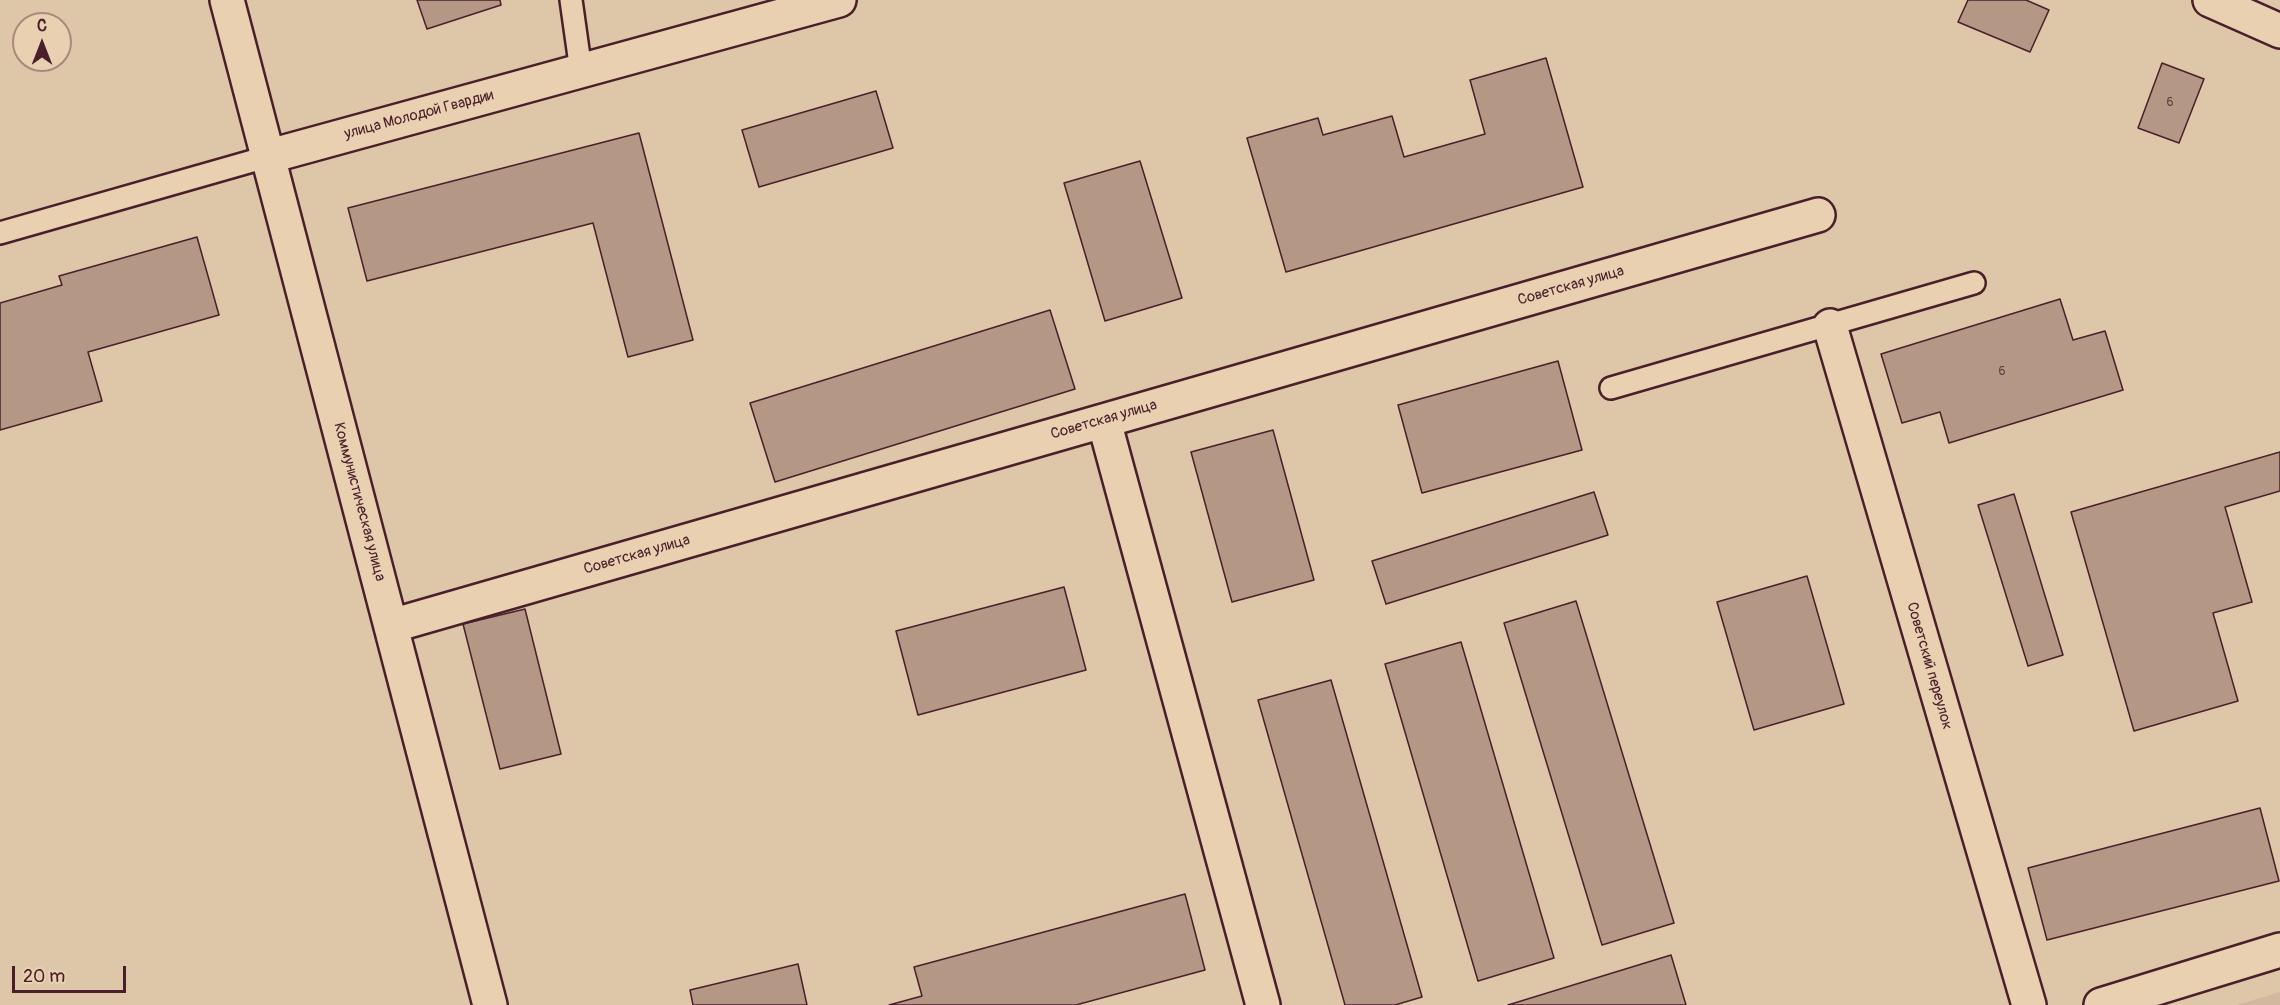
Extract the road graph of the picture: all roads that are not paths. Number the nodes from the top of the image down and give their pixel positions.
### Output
1 (227, 0) edge
2 (571, 0) edge
3 (840, 0) edge
4 (2210, 0) edge
5 (2280, 32) edge
6 (581, 71) junction
7 (270, 156) junction
8 (1818, 214) dead end
9 (0, 233) edge
10 (1974, 283) dead end
11 (1830, 326) junction
12 (1611, 388) dead end
13 (1104, 421) junction
14 (391, 626) junction
15 (2280, 950) edge
16 (490, 1005) edge
17 (1263, 1005) edge
18 (2029, 1005) edge
19 (2101, 1005) edge

1 - 7 street, Коммунистическая улица
2 - 6 lane
3 - 6 street, улица Молодой Гвардии
4 - 5 street
6 - 7 street, улица Молодой Гвардии
7 - 9 lane, улица Молодой Гвардии
7 - 14 street, Коммунистическая улица
8 - 13 street, Советская улица
10 - 11 lane
11 - 12 lane
11 - 18 street, Советский переулок
13 - 14 street, Советская улица
13 - 17 street
14 - 16 street, Коммунистическая улица
15 - 19 street

